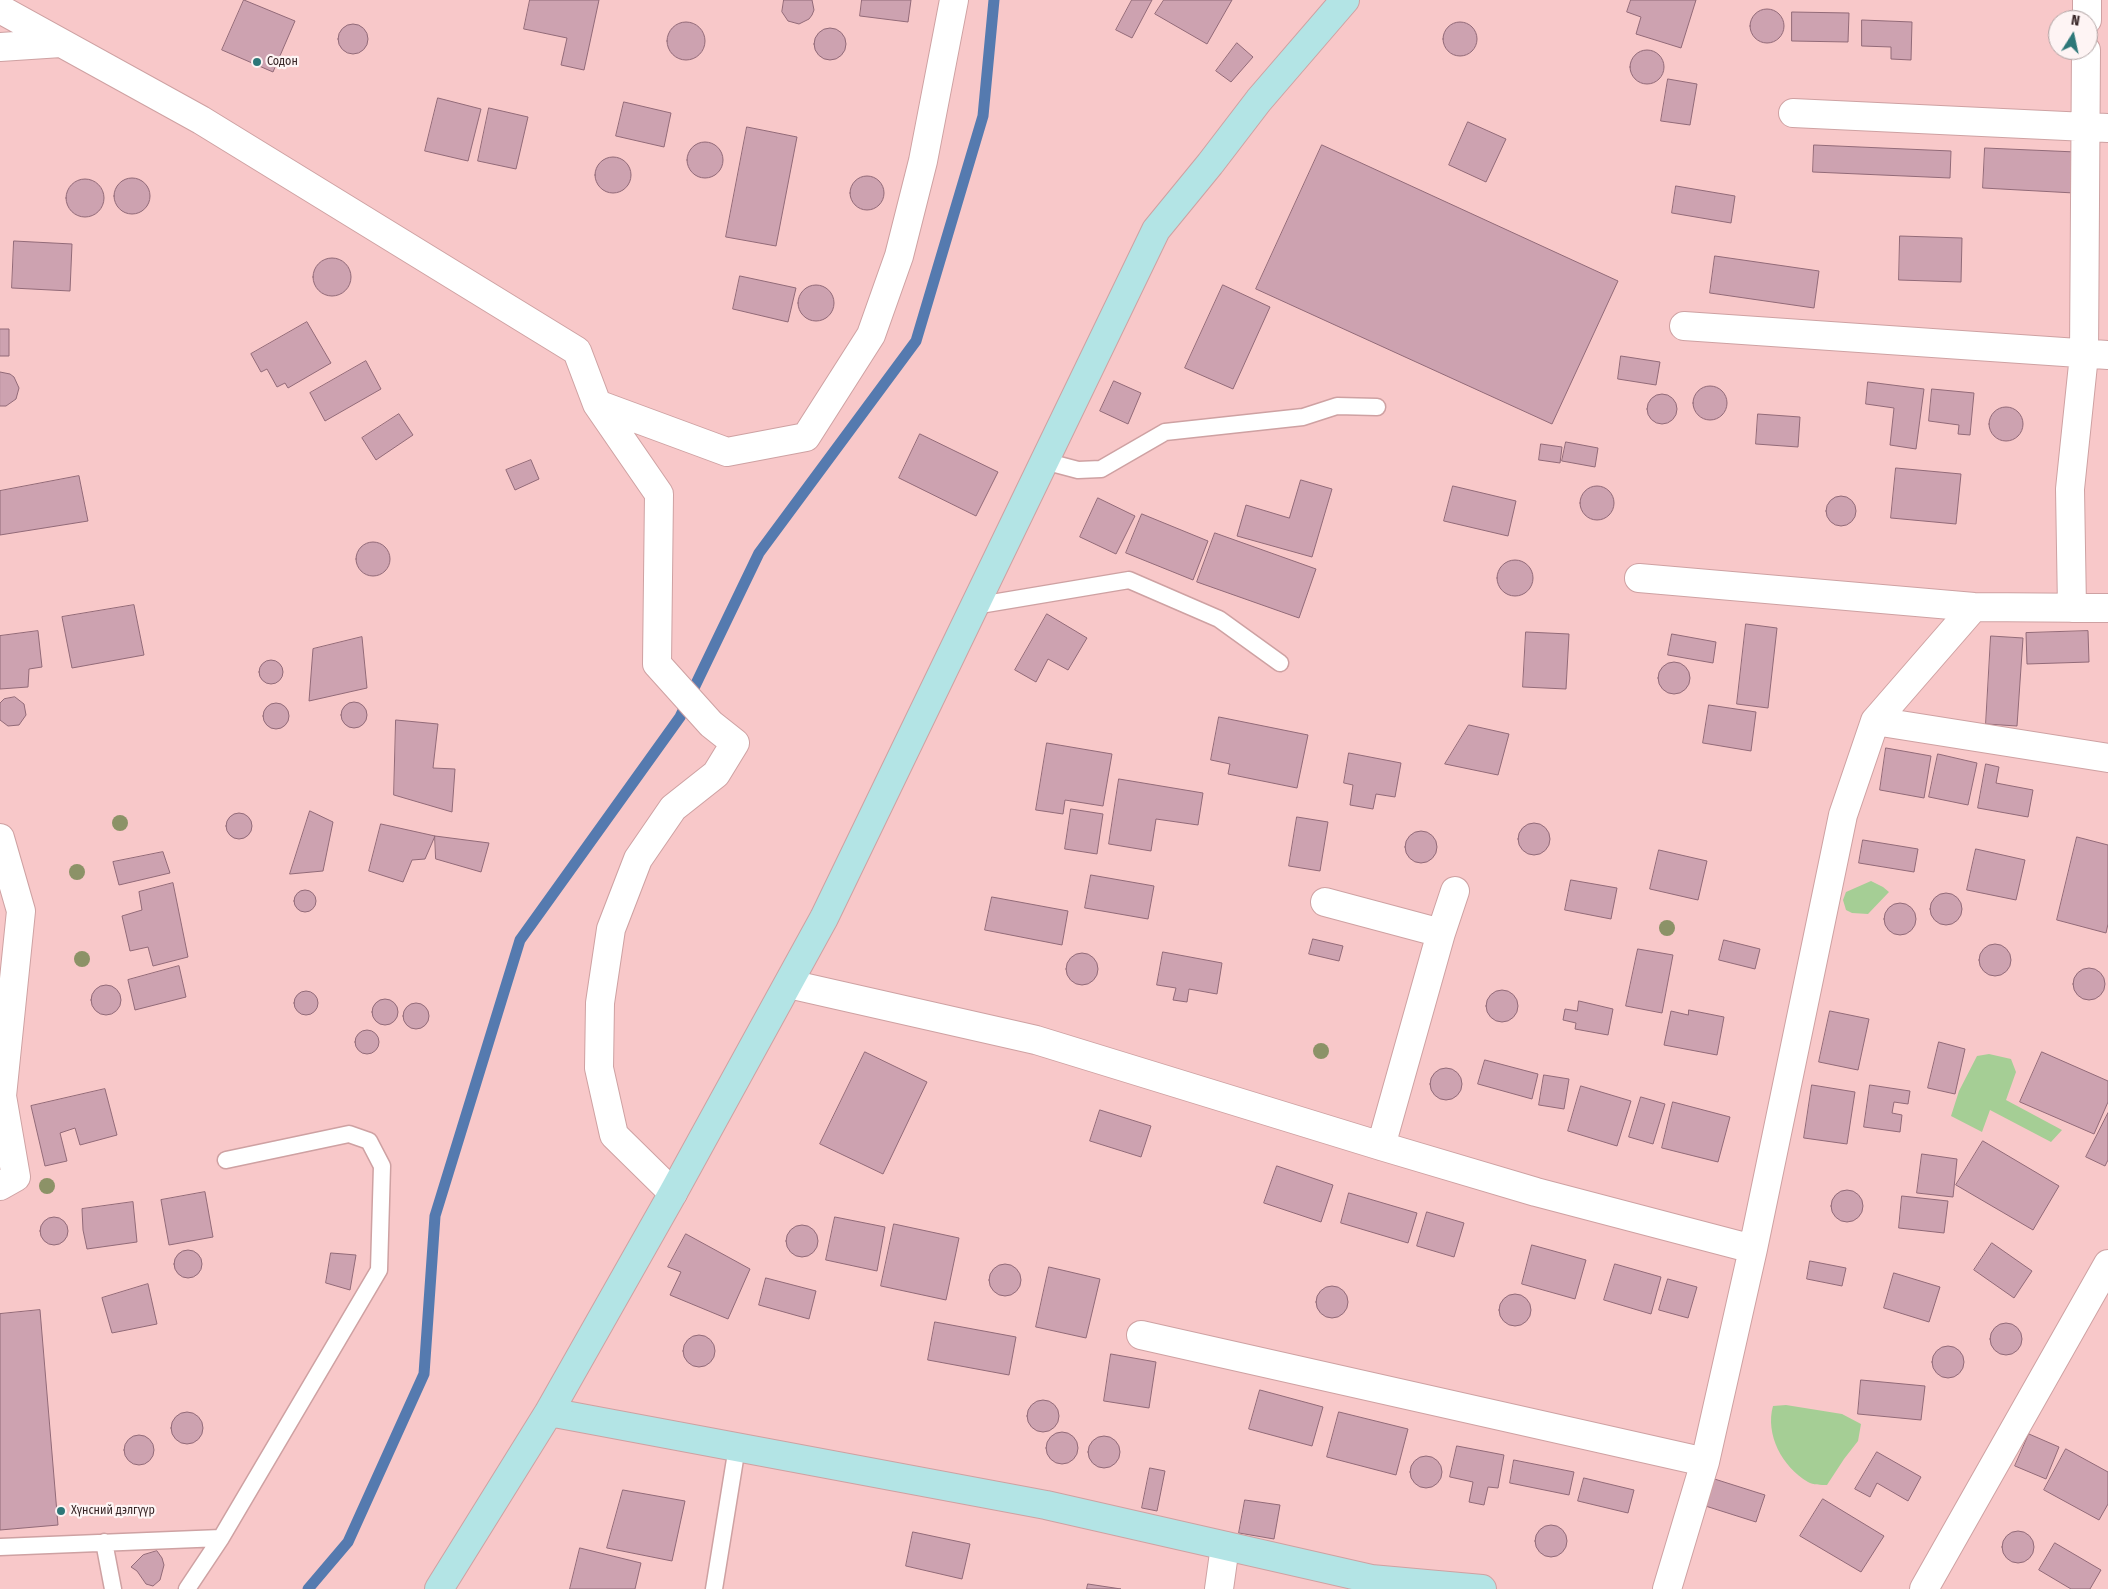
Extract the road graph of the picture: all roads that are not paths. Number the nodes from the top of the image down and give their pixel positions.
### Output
1 (954, 0) edge
2 (1345, 0) edge
3 (0, 10) edge
4 (61, 43) junction
5 (0, 47) edge
6 (2087, 60) edge
7 (1793, 113) dead end
8 (2097, 128) edge
9 (1684, 326) dead end
10 (2096, 355) edge
11 (598, 404) junction
12 (1377, 407) dead end
13 (1044, 461) junction
14 (1639, 578) dead end
15 (974, 606) junction
16 (1974, 607) junction
17 (2072, 608) junction
18 (2108, 608) edge
19 (1280, 663) dead end
20 (1875, 722) junction
21 (2108, 758) edge
22 (0, 838) edge
23 (1455, 891) dead end
24 (1325, 902) dead end
25 (1441, 933) junction
26 (789, 984) junction
27 (1381, 1146) junction
28 (226, 1160) dead end
29 (0, 1186) edge
30 (673, 1193) junction
31 (1753, 1249) junction
32 (2108, 1264) edge
33 (1140, 1335) dead end
34 (549, 1412) junction
35 (737, 1447) junction
36 (1705, 1462) junction
37 (221, 1538) junction
38 (104, 1542) junction
39 (1226, 1546) junction
40 (0, 1547) edge
41 (113, 1589) edge
42 (187, 1589) edge
43 (439, 1589) edge
44 (714, 1589) edge
45 (1219, 1589) edge
46 (1482, 1589) edge
47 (1668, 1589) edge
48 (1924, 1589) edge

1 - 11 street
2 - 13 street
3 - 4 street
4 - 5 street
4 - 11 street
6 - 8 street
7 - 8 street
8 - 10 street
9 - 10 street
10 - 17 street
11 - 30 street
12 - 13 lane
13 - 15 street
14 - 16 street
15 - 19 lane
15 - 26 street
16 - 17 street
16 - 20 street
17 - 18 street
20 - 21 street
20 - 31 street
22 - 29 street
23 - 25 street
24 - 25 street
25 - 27 street
26 - 27 street
26 - 30 street
27 - 31 street
28 - 37 lane
30 - 34 street
31 - 36 street
32 - 48 street
33 - 36 street
34 - 35 street
34 - 43 street
35 - 39 street
35 - 44 lane
36 - 47 street
37 - 38 lane
37 - 42 lane
38 - 40 lane
38 - 41 lane
39 - 45 street
39 - 46 street

